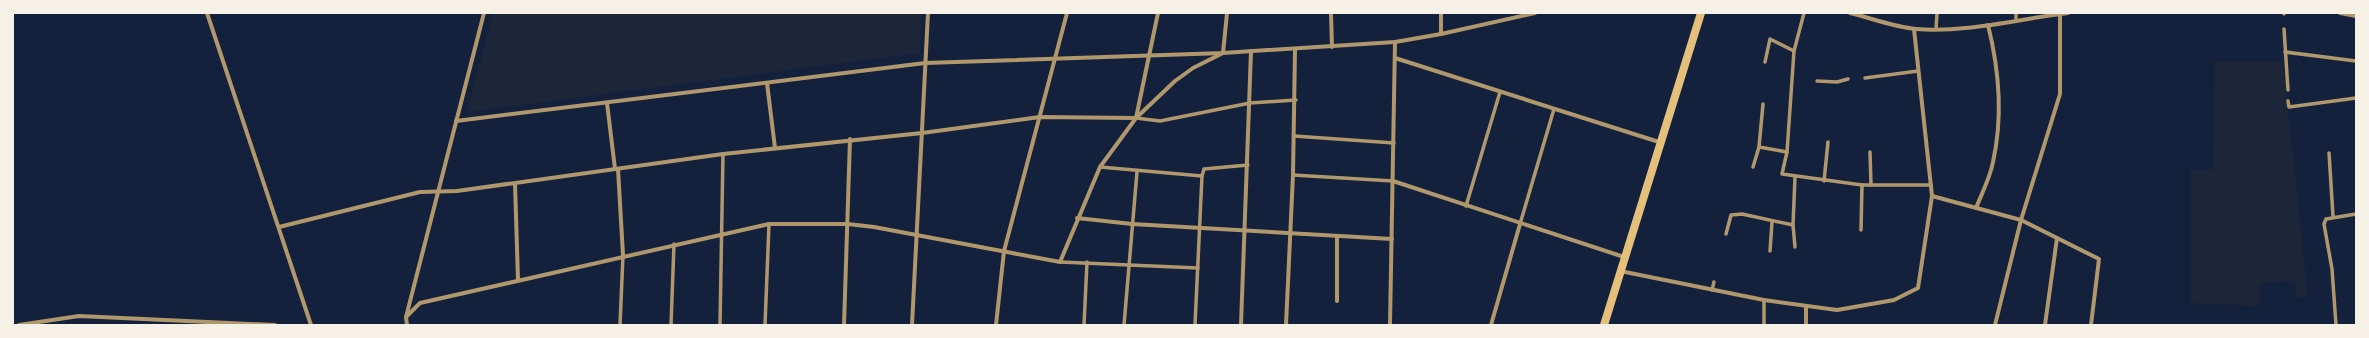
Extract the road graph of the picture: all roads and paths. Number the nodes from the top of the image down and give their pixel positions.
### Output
1 (207, 13) edge
2 (484, 13) edge
3 (928, 13) edge
4 (1067, 13) edge
5 (1158, 13) edge
6 (1227, 13) edge
7 (1331, 13) edge
8 (1441, 13) edge
9 (1535, 13) edge
10 (1701, 13) edge
11 (1804, 13) edge
12 (1850, 13) edge
13 (1937, 13) edge
14 (2016, 13) edge
15 (2068, 13) edge
16 (2340, 13) edge
17 (1525, 14) edge
18 (2060, 14) junction
19 (2356, 16) edge
20 (2016, 21) junction
21 (1988, 25) junction
22 (1914, 29) junction
23 (1936, 29) junction
24 (2284, 29) dead end
25 (1441, 34) junction
26 (1395, 42) junction
27 (1332, 47) junction
28 (1295, 49) junction
29 (1794, 50) junction
30 (1251, 51) junction
31 (2285, 52) junction
32 (1223, 53) junction
33 (1149, 56) junction
34 (1055, 58) junction
35 (1395, 58) junction
36 (2356, 61) edge
37 (925, 62) junction
38 (1765, 62) dead end
39 (1918, 70) junction
40 (1865, 78) dead end
41 (1848, 79) dead end
42 (1817, 81) dead end
43 (767, 83) junction
44 (2288, 90) dead end
45 (1500, 92) junction
46 (2356, 98) edge
47 (1296, 100) junction
48 (2288, 101) dead end
49 (607, 103) junction
50 (1250, 103) junction
51 (1763, 104) dead end
52 (1554, 109) junction
53 (1040, 117) junction
54 (1136, 118) junction
55 (456, 121) junction
56 (922, 133) junction
57 (1294, 136) junction
58 (850, 139) junction
59 (1660, 142) junction
60 (1828, 142) dead end
61 (1394, 143) junction
62 (1759, 147) junction
63 (775, 148) junction
64 (1787, 152) junction
65 (1870, 152) dead end
66 (2329, 153) dead end
67 (723, 154) junction
68 (1248, 165) junction
69 (1100, 167) junction
70 (1753, 167) dead end
71 (617, 169) junction
72 (1137, 172) junction
73 (1293, 175) junction
74 (1202, 176) junction
75 (1795, 177) junction
76 (1393, 181) junction
77 (1824, 181) junction
78 (515, 184) junction
79 (1862, 185) junction
80 (1871, 185) junction
81 (1931, 185) junction
82 (438, 192) junction
83 (1932, 196) junction
84 (1465, 206) junction
85 (1976, 208) junction
86 (2356, 214) edge
87 (2333, 216) junction
88 (1077, 218) junction
89 (2021, 220) junction
90 (1772, 222) junction
91 (769, 224) junction
92 (848, 224) junction
93 (1132, 224) junction
94 (1520, 224) junction
95 (1793, 225) junction
96 (279, 227) junction
97 (1199, 227) junction
98 (1245, 229) junction
99 (1861, 230) dead end
100 (1291, 232) junction
101 (721, 233) junction
102 (917, 234) junction
103 (1726, 234) dead end
104 (1337, 236) junction
105 (2057, 238) junction
106 (1392, 239) junction
107 (674, 244) junction
108 (1795, 246) dead end
109 (1004, 251) junction
110 (1770, 252) dead end
111 (623, 256) junction
112 (1624, 257) junction
113 (1060, 262) junction
114 (1087, 262) junction
115 (1129, 264) junction
116 (1198, 268) junction
117 (1620, 271) junction
118 (518, 280) junction
119 (1714, 282) dead end
120 (1712, 290) junction
121 (1764, 300) junction
122 (1337, 301) dead end
123 (1806, 307) junction
124 (406, 317) junction
125 (19, 325) edge
126 (275, 325) edge
127 (311, 325) edge
128 (407, 325) edge
129 (620, 325) edge
130 (671, 325) edge
131 (720, 325) edge
132 (765, 325) edge
133 (844, 325) edge
134 (912, 325) edge
135 (996, 325) edge
136 (1084, 325) edge
137 (1124, 325) edge
138 (1195, 325) edge
139 (1241, 325) edge
140 (1286, 325) edge
141 (1390, 325) edge
142 (1491, 325) edge
143 (1604, 325) edge
144 (1764, 325) edge
145 (1806, 325) edge
146 (1995, 325) edge
147 (2045, 325) edge
148 (2091, 325) edge
149 (2336, 325) edge

1 - 96 street
2 - 55 street
3 - 37 street
4 - 34 street
5 - 33 street
6 - 32 street
7 - 27 street
8 - 25 street
9 - 17 street
10 - 59 main road
11 - 29 street
12 - 22 street
13 - 23 street
14 - 20 street
15 - 18 street
16 - 19 street
17 - 25 street
18 - 20 street
18 - 89 street
20 - 21 street
21 - 23 street
21 - 85 street
22 - 23 street
22 - 39 street
24 - 31 street
25 - 26 street
26 - 27 street
26 - 35 street
27 - 28 street
28 - 30 street
28 - 47 street
29 - 38 street
29 - 64 street
30 - 32 street
30 - 50 street
31 - 36 street
31 - 44 street
32 - 33 street
32 - 54 street
33 - 34 street
33 - 54 street
34 - 37 street
34 - 53 street
35 - 45 street
35 - 61 street
37 - 43 street
37 - 56 street
39 - 40 street
39 - 81 street
41 - 42 street
43 - 49 street
43 - 63 street
45 - 52 street
45 - 84 street
46 - 48 street
47 - 50 street
47 - 57 street
49 - 55 street
49 - 71 street
50 - 54 street
50 - 68 street
51 - 62 street
52 - 59 street
52 - 94 street
53 - 54 street
53 - 56 street
53 - 109 street
54 - 69 street
55 - 82 street
56 - 58 street
56 - 102 street
57 - 61 street
57 - 73 street
58 - 63 street
58 - 92 street
59 - 112 main road
60 - 77 street
61 - 76 street
62 - 64 street
62 - 70 street
63 - 67 street
64 - 75 street
65 - 80 street
66 - 87 street
67 - 71 street
67 - 101 street
68 - 74 street
68 - 98 street
69 - 72 street
69 - 88 street
71 - 78 street
71 - 111 street
72 - 74 street
72 - 93 street
73 - 76 street
73 - 100 street
74 - 97 street
75 - 77 street
75 - 95 street
76 - 84 street
76 - 106 street
77 - 79 street
78 - 82 street
78 - 118 street
79 - 80 street
79 - 99 street
80 - 81 street
81 - 83 street
82 - 96 street
82 - 124 street
83 - 85 street
83 - 123 street
84 - 94 street
85 - 89 street
86 - 87 street
87 - 149 street
88 - 93 street
88 - 113 street
89 - 105 street
89 - 146 street
90 - 95 street
90 - 103 street
90 - 110 street
91 - 92 street
91 - 101 street
91 - 132 street
92 - 102 street
92 - 133 street
93 - 97 street
93 - 115 street
94 - 112 street
94 - 142 street
95 - 108 street
96 - 127 street
97 - 98 street
97 - 116 street
98 - 100 street
98 - 139 street
100 - 104 street
100 - 140 street
101 - 107 street
101 - 131 street
102 - 109 street
102 - 134 street
104 - 106 street
104 - 122 street
105 - 147 street
105 - 148 street
106 - 141 street
107 - 111 street
107 - 130 street
109 - 113 street
109 - 135 street
111 - 118 street
111 - 129 street
112 - 117 main road
113 - 114 street
114 - 115 street
114 - 136 street
115 - 116 street
115 - 137 street
116 - 138 street
117 - 120 street
117 - 143 main road
118 - 124 street
119 - 120 street
120 - 121 street
121 - 123 street
121 - 144 street
123 - 145 street
124 - 128 street
125 - 126 street

